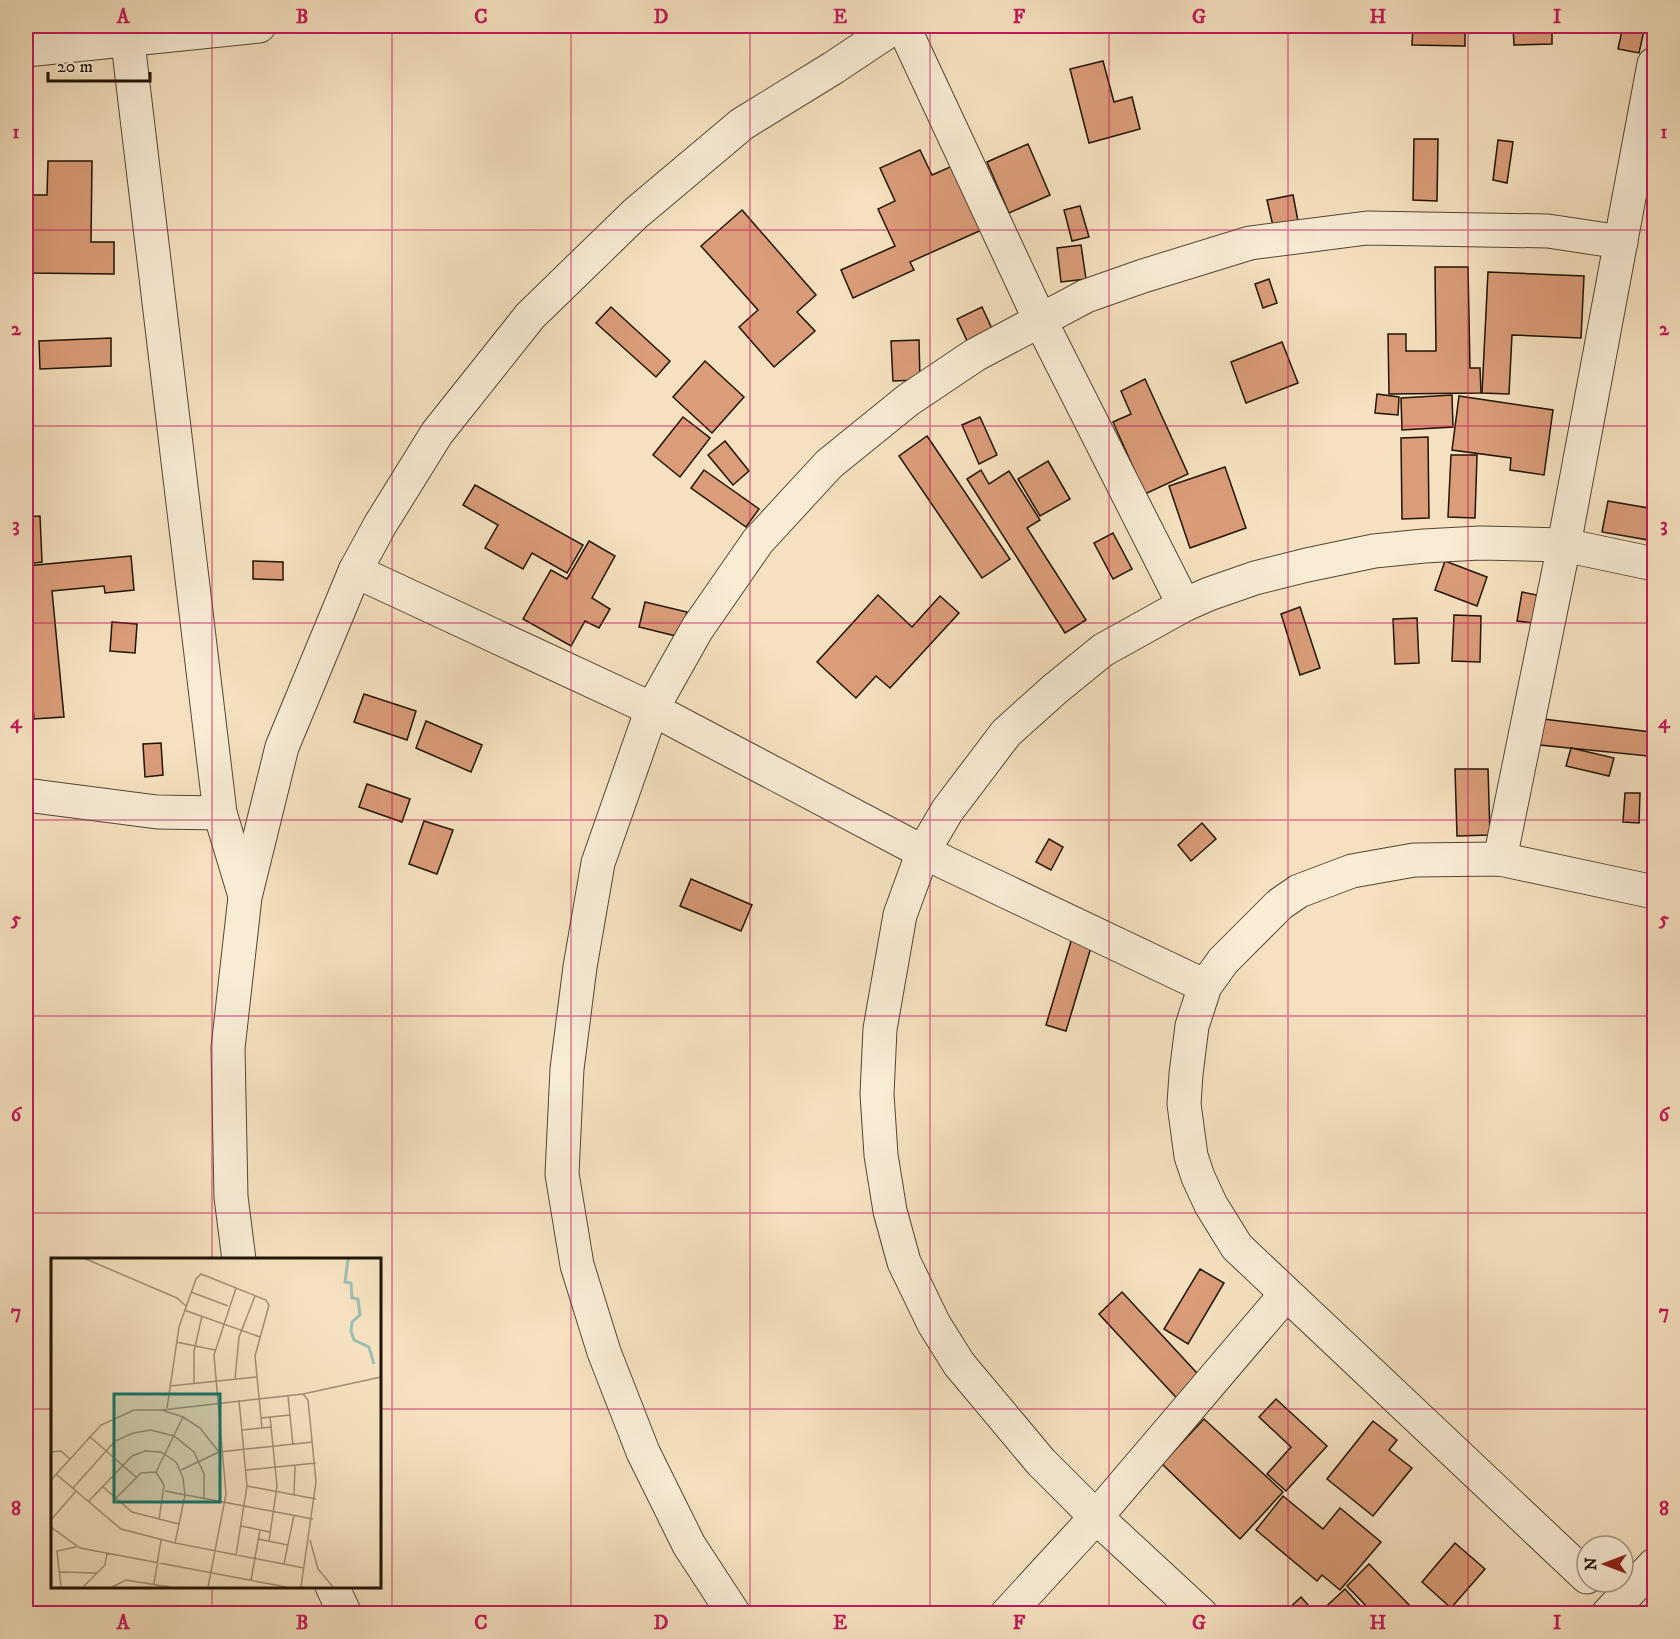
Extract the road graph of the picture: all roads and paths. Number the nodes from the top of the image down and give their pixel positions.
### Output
1 (260, 26) edge
2 (896, 26) edge
3 (903, 26) edge
4 (127, 32) edge
5 (26, 50) edge
6 (1654, 64) edge
7 (1621, 242) junction
8 (1040, 320) junction
9 (1564, 545) junction
10 (1654, 564) edge
11 (355, 571) junction
12 (1184, 605) junction
13 (652, 709) junction
14 (26, 795) edge
15 (220, 813) junction
16 (923, 852) junction
17 (1500, 859) junction
18 (1654, 891) edge
19 (245, 897) junction
20 (1205, 986) junction
21 (239, 1258) edge
22 (1286, 1294) junction
23 (1096, 1517) junction
24 (1575, 1565) edge
25 (1654, 1565) edge
26 (332, 1588) edge
27 (1606, 1600) edge
28 (345, 1614) edge
29 (734, 1614) edge
30 (1006, 1614) edge
31 (1201, 1614) edge

1 - 4 street
2 - 11 street
3 - 8 street
4 - 5 street
4 - 15 street
6 - 7 street
7 - 8 street
7 - 9 street
8 - 12 street
8 - 13 street
9 - 10 street
9 - 12 street
9 - 17 street
11 - 13 street
11 - 19 street
12 - 16 street
13 - 16 street
13 - 29 street
14 - 15 street
15 - 19 street
16 - 20 street
16 - 23 street
17 - 18 street
17 - 20 street
19 - 21 street
20 - 22 street
22 - 23 street
22 - 24 street
23 - 30 street
23 - 31 street
25 - 27 street
26 - 28 street

